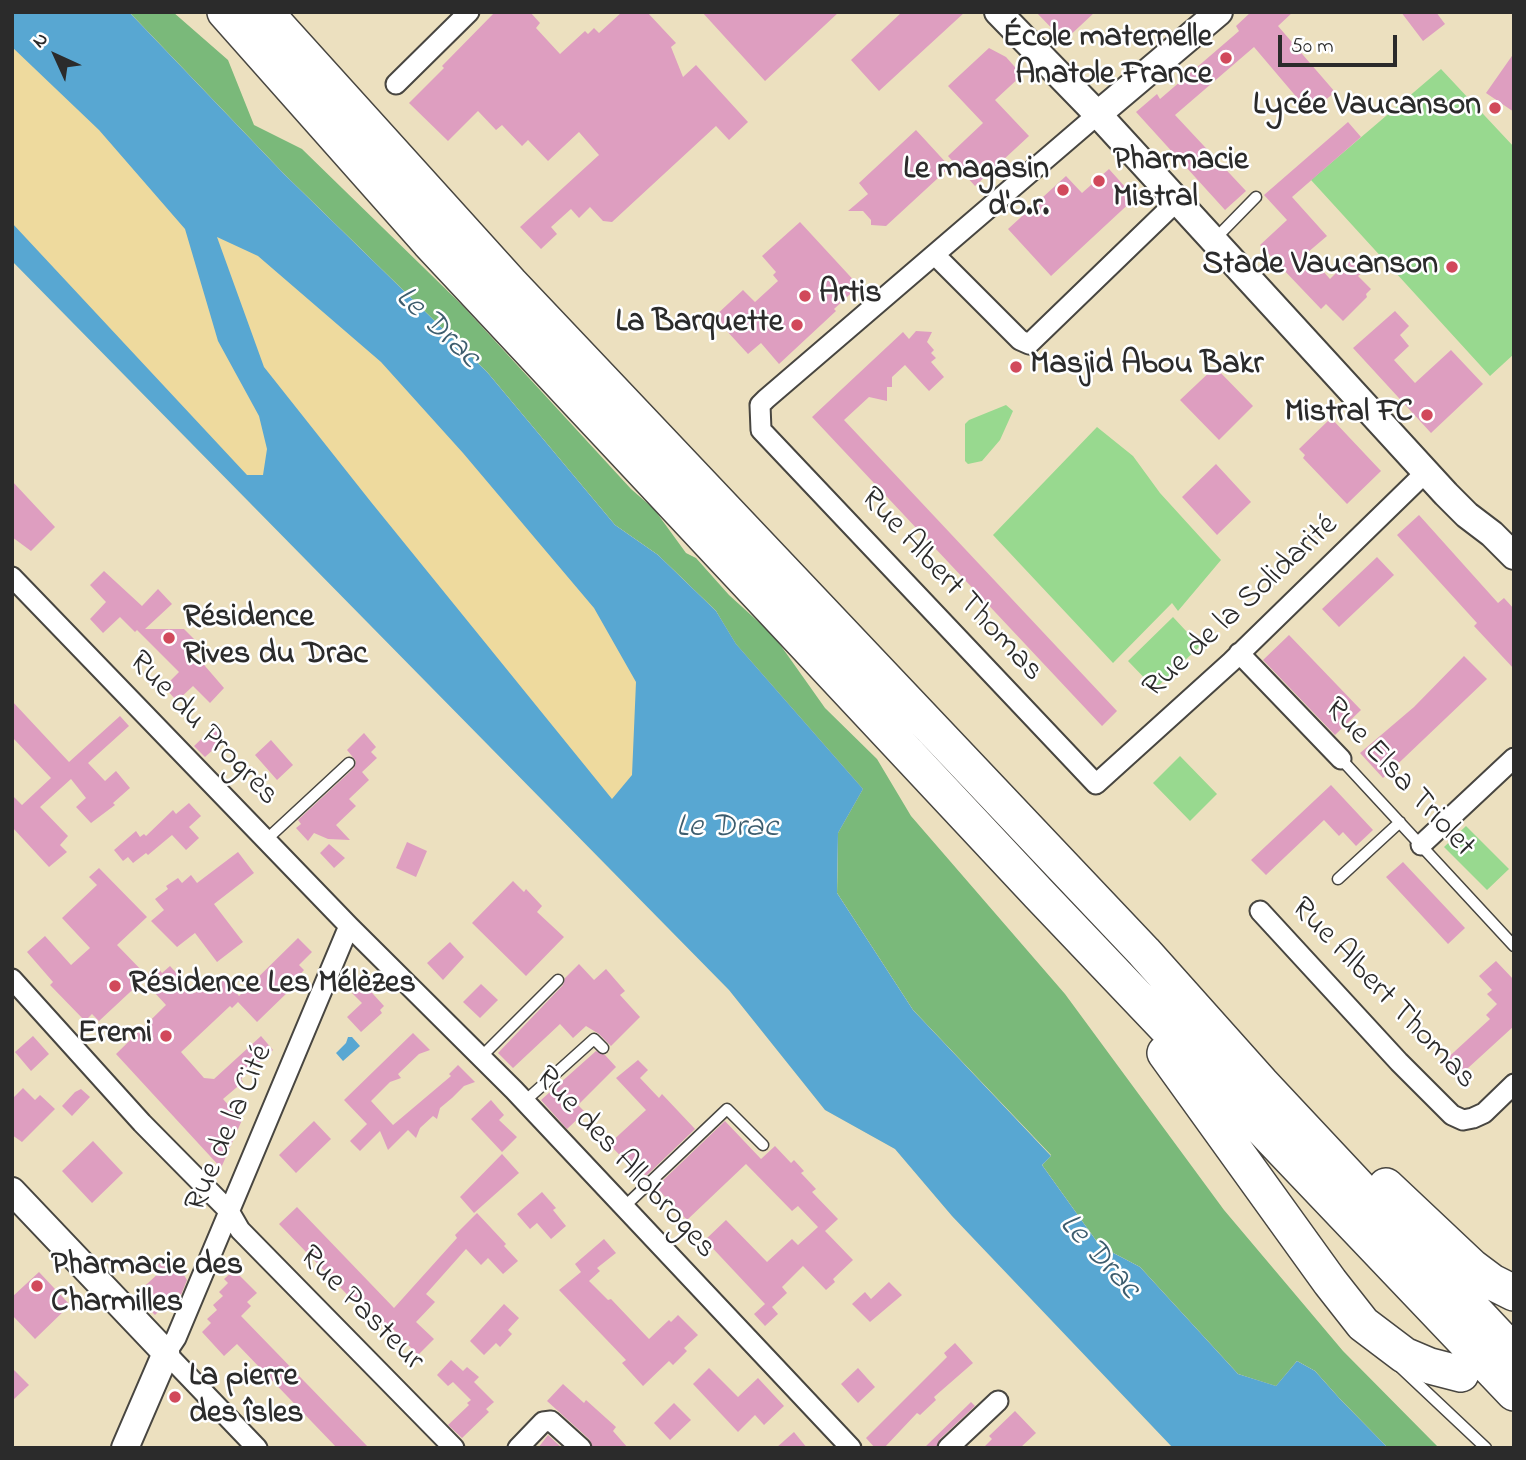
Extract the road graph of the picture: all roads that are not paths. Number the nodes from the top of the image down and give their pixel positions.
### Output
1 (225, 12) edge
2 (265, 12) edge
3 (469, 12) edge
4 (998, 12) edge
5 (1219, 12) edge
6 (396, 85) dead end
7 (1097, 115) junction
8 (1256, 197) dead end
9 (1177, 201) junction
10 (1213, 241) junction
11 (935, 256) junction
12 (1426, 472) junction
13 (1513, 554) edge
14 (12, 577) edge
15 (1239, 653) junction
16 (1514, 758) edge
17 (1341, 759) joint
18 (349, 763) dead end
19 (1096, 784) joint
20 (1400, 822) junction
21 (267, 839) junction
22 (1421, 845) junction
23 (1338, 879) dead end
24 (1039, 894) junction
25 (1260, 911) dead end
26 (349, 926) junction
27 (1514, 946) edge
28 (12, 979) edge
29 (558, 980) dead end
30 (603, 1048) dead end
31 (481, 1057) junction
32 (1261, 1083) junction
33 (1514, 1084) edge
34 (525, 1101) junction
35 (763, 1145) dead end
36 (12, 1191) edge
37 (624, 1207) junction
38 (229, 1211) junction
39 (1514, 1293) edge
40 (1363, 1324) junction
41 (166, 1353) junction
42 (1514, 1353) edge
43 (1461, 1374) dead end
44 (1514, 1393) edge
45 (998, 1401) dead end
46 (125, 1448) edge
47 (257, 1448) edge
48 (454, 1448) edge
49 (518, 1448) edge
50 (581, 1448) edge
51 (851, 1448) edge
52 (948, 1448) edge
53 (1486, 1448) edge

1 - 24 highway
2 - 32 highway
3 - 6 street
4 - 7 street
5 - 7 street
7 - 9 street
7 - 11 street
8 - 10 lane
9 - 10 street
9 - 11 street
10 - 12 street
11 - 19 street, Rue Albert Thomas
12 - 13 street
12 - 15 street, Rue de la Solidarité
14 - 21 street, Rue du Progrès
15 - 17 street, Rue Elsa Triolet
15 - 19 street, Rue de la Solidarité
16 - 22 street
17 - 20 lane, Rue Elsa Triolet
18 - 21 lane
20 - 22 lane, Rue Elsa Triolet
20 - 23 lane
21 - 26 street, Rue du Progrès
22 - 27 lane, Rue Elsa Triolet
24 - 40 highway
24 - 44 highway
25 - 33 street, Rue Albert Thomas
26 - 31 street, Rue des Allobroges
26 - 38 street, Rue de la Cité
28 - 38 street, Rue Pasteur
29 - 31 lane
30 - 34 lane
31 - 34 street, Rue des Allobroges
32 - 39 highway
32 - 42 highway
34 - 37 street, Rue des Allobroges
35 - 37 lane
36 - 41 street
37 - 51 street, Rue des Allobroges
38 - 41 street, Rue de la Cité
38 - 48 street, Rue Pasteur
40 - 43 highway
40 - 53 lane
41 - 46 street
41 - 47 street
45 - 52 street
49 - 50 street

